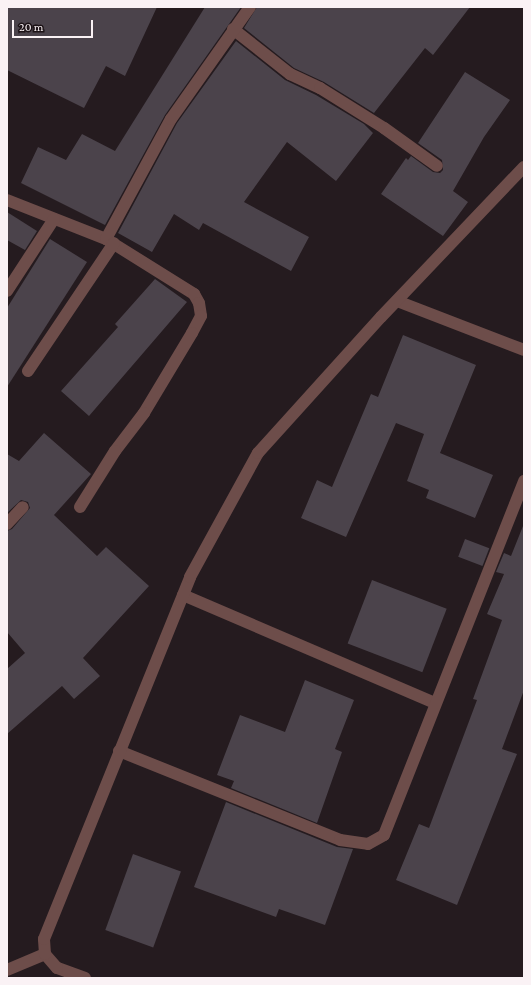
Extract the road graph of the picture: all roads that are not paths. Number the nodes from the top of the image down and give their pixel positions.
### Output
1 (250, 7) edge
2 (233, 28) junction
3 (437, 166) dead end
4 (524, 167) edge
5 (7, 200) edge
6 (54, 219) junction
7 (110, 241) junction
8 (7, 291) edge
9 (397, 300) junction
10 (524, 350) edge
11 (28, 371) dead end
12 (524, 481) edge
13 (23, 507) dead end
14 (80, 507) dead end
15 (7, 524) edge
16 (182, 595) junction
17 (435, 703) junction
18 (119, 751) junction
19 (45, 954) junction
20 (7, 970) edge
21 (85, 978) edge

1 - 2 street
2 - 3 street
2 - 7 street
4 - 9 street
5 - 6 street
6 - 7 street
6 - 8 street
7 - 11 street
7 - 14 street
9 - 10 street
9 - 16 street
12 - 17 street
13 - 15 street
16 - 17 street
16 - 18 street
17 - 18 street
18 - 19 street
19 - 20 street
19 - 21 street

